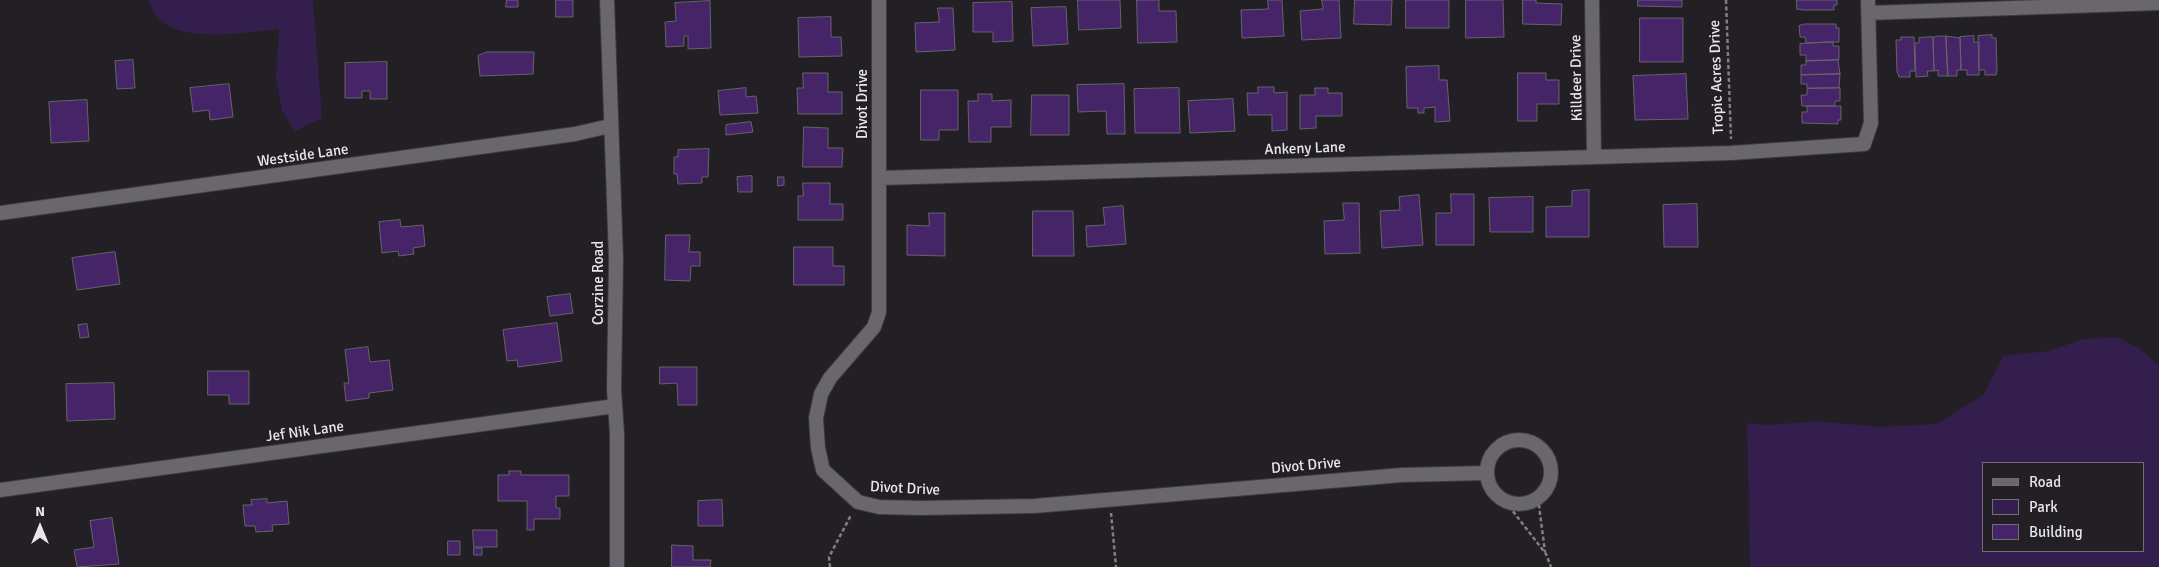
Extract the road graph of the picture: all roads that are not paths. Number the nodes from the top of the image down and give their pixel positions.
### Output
1 (607, 0) edge
2 (879, 0) edge
3 (1592, 0) edge
4 (2159, 3) edge
5 (1868, 6) edge
6 (610, 126) junction
7 (1594, 156) junction
8 (880, 178) junction
9 (0, 213) edge
10 (615, 406) junction
11 (1486, 473) junction
12 (0, 490) edge
13 (617, 567) edge

1 - 6 street, Corzine Road
2 - 8 street, Divot Drive
3 - 7 street, Killdeer Drive
4 - 5 street
5 - 7 street, Ankeny Lane
6 - 9 street, Westside Lane
6 - 10 street, Corzine Road
7 - 8 street, Ankeny Lane
8 - 11 street, Divot Drive
10 - 12 street, Jef Nik Lane
10 - 13 street, Corzine Road
11 - 11 street

